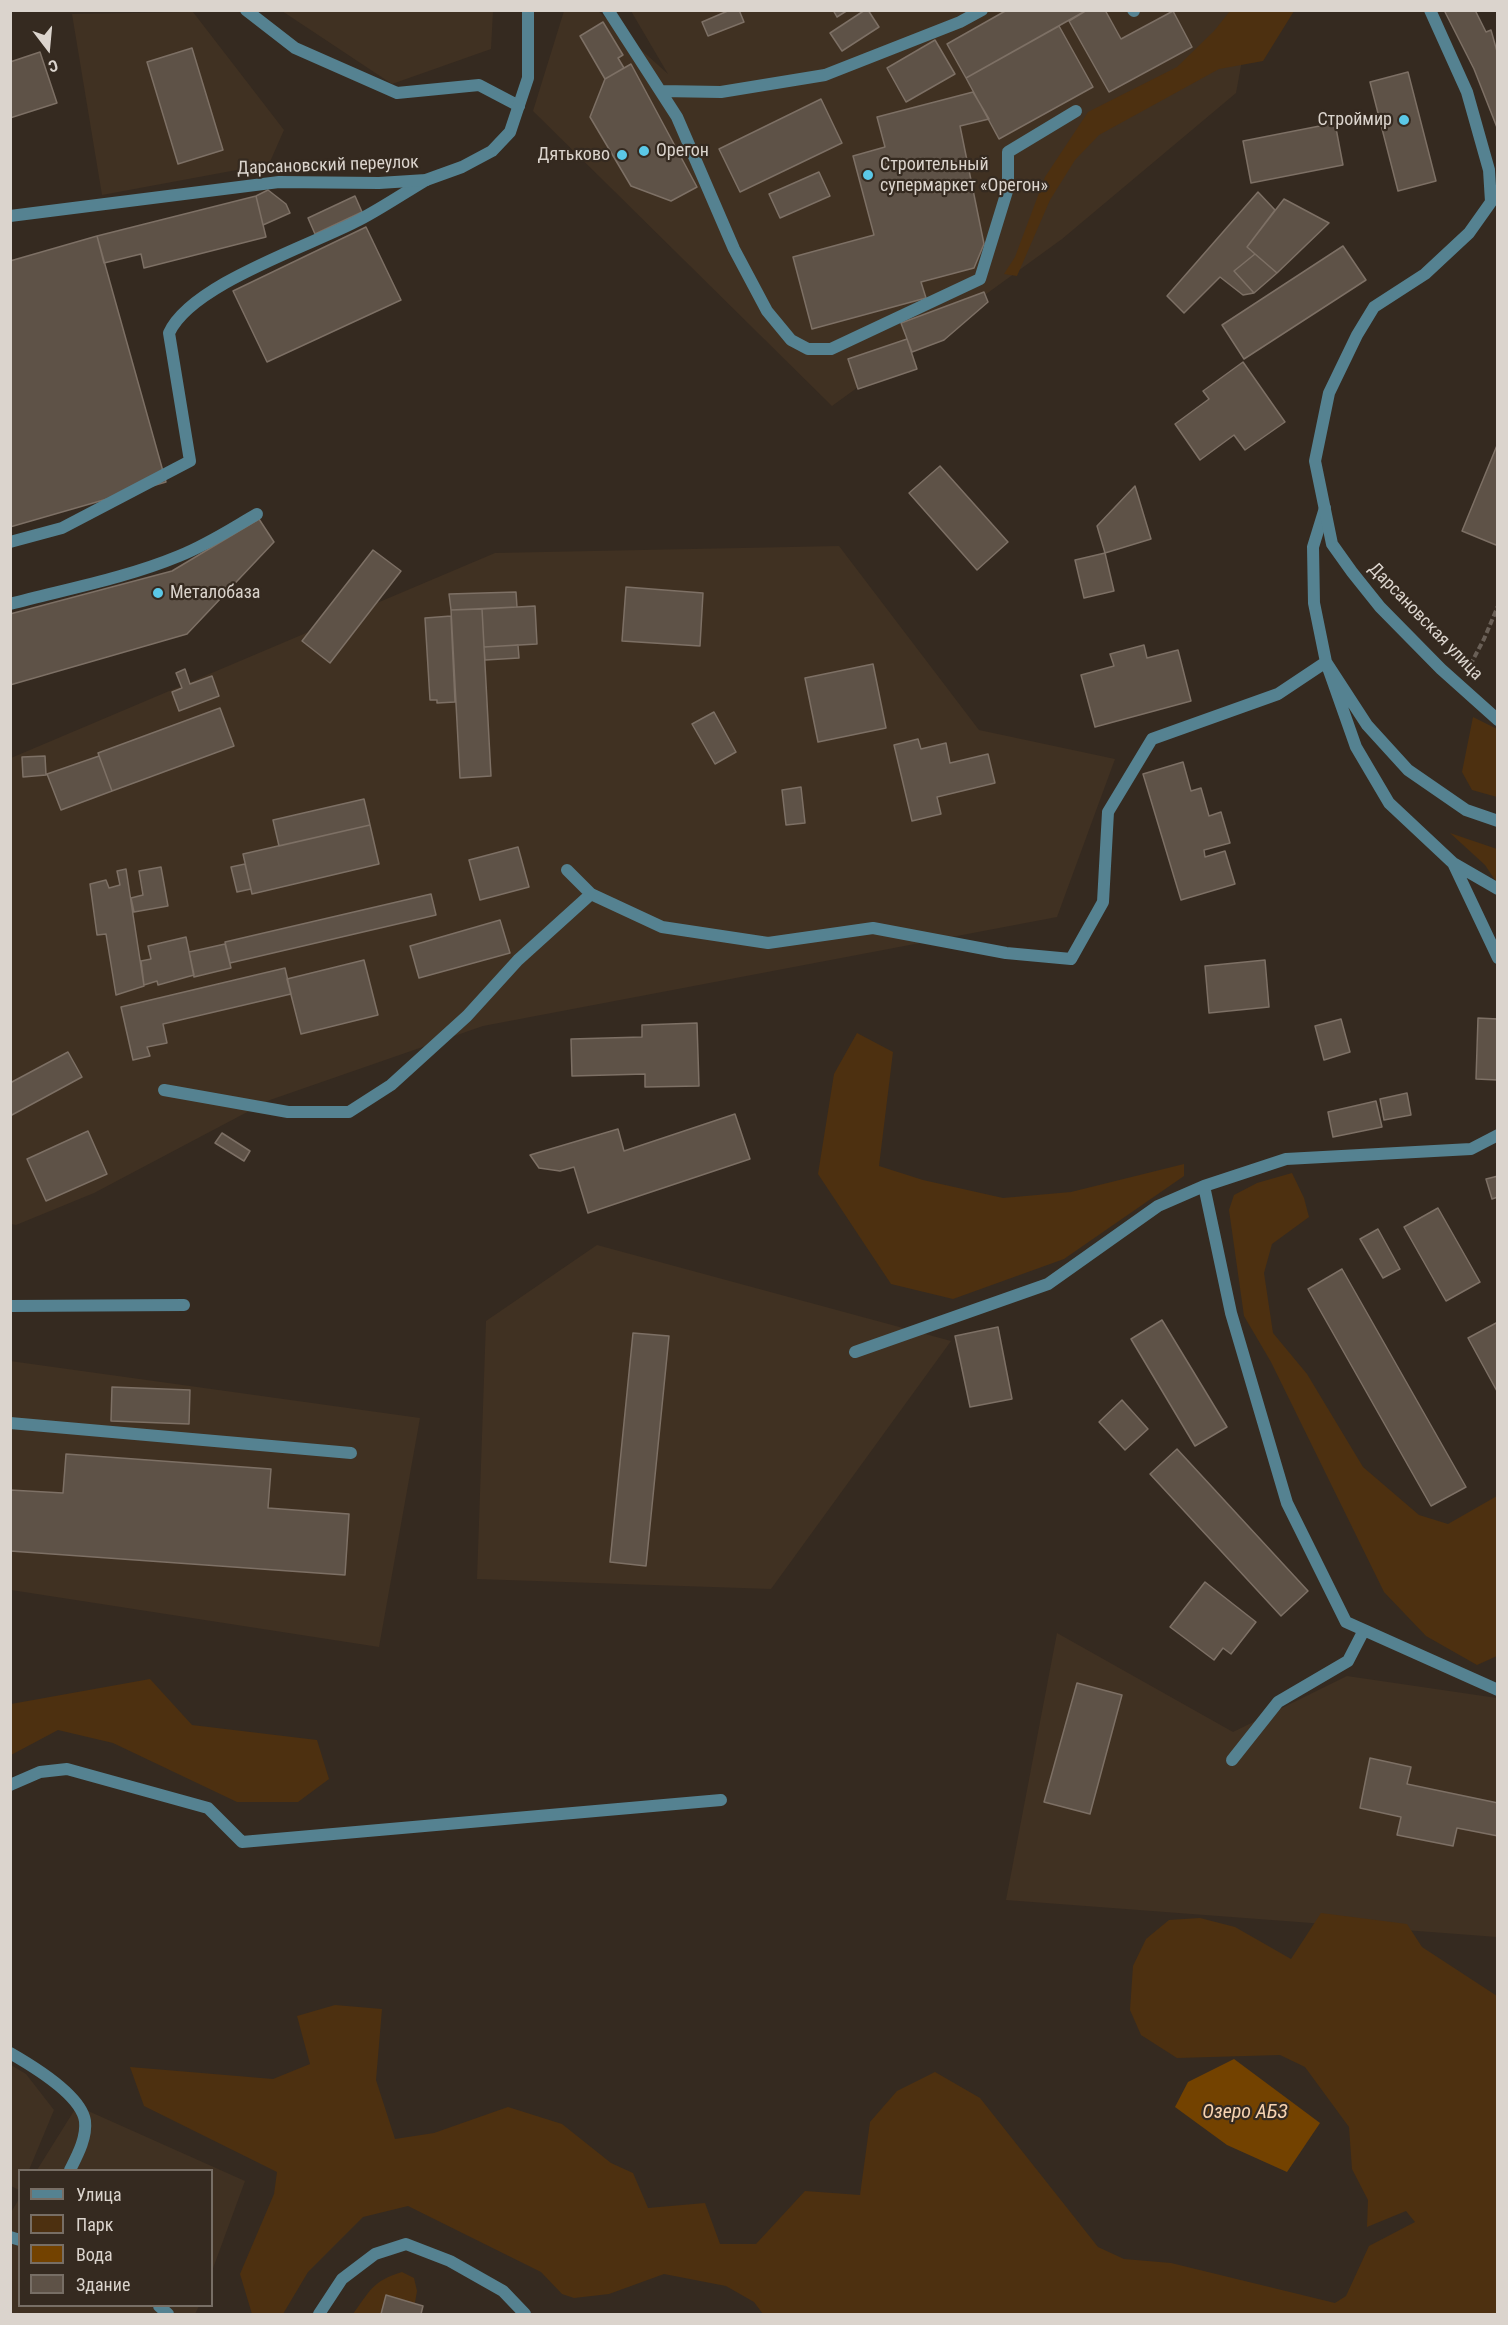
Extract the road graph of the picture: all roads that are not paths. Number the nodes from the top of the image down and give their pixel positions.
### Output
1 (246, 10) edge
2 (528, 10) edge
3 (608, 10) edge
4 (982, 10) edge
5 (1430, 10) edge
6 (661, 91) junction
7 (519, 106) junction
8 (1076, 111) dead end
9 (426, 180) junction
10 (1494, 203) edge
11 (10, 216) edge
12 (1325, 508) junction
13 (257, 514) dead end
14 (10, 542) edge
15 (10, 604) edge
16 (1326, 662) junction
17 (1497, 720) edge
18 (1497, 821) edge
19 (1453, 863) junction
20 (567, 870) dead end
21 (1497, 889) edge
22 (591, 894) junction
23 (1497, 958) edge
24 (164, 1090) dead end
25 (1497, 1136) edge
26 (1204, 1186) junction
27 (184, 1305) dead end
28 (10, 1306) edge
29 (855, 1352) dead end
30 (10, 1423) edge
31 (351, 1453) dead end
32 (1364, 1630) junction
33 (1497, 1690) edge
34 (1232, 1760) dead end
35 (10, 1785) edge
36 (721, 1800) dead end
37 (10, 2053) edge
38 (70, 2169) edge
39 (319, 2314) edge
40 (525, 2314) edge

1 - 7 street
2 - 7 street, Дарсановский переулок
3 - 6 street
4 - 6 street
5 - 10 street, Дарсановская улица
6 - 8 street
7 - 9 street, Дарсановский переулок
9 - 11 street, Дарсановский переулок
9 - 14 street
10 - 12 street, Дарсановская улица
12 - 16 street
12 - 17 street, Дарсановская улица
13 - 15 street
16 - 18 street
16 - 19 street
16 - 22 street
19 - 21 street
19 - 23 street
20 - 22 street
22 - 24 street
25 - 26 street
26 - 29 street
26 - 32 street
27 - 28 street
30 - 31 street
32 - 33 street
32 - 34 street
35 - 36 street
37 - 38 street
39 - 40 street

